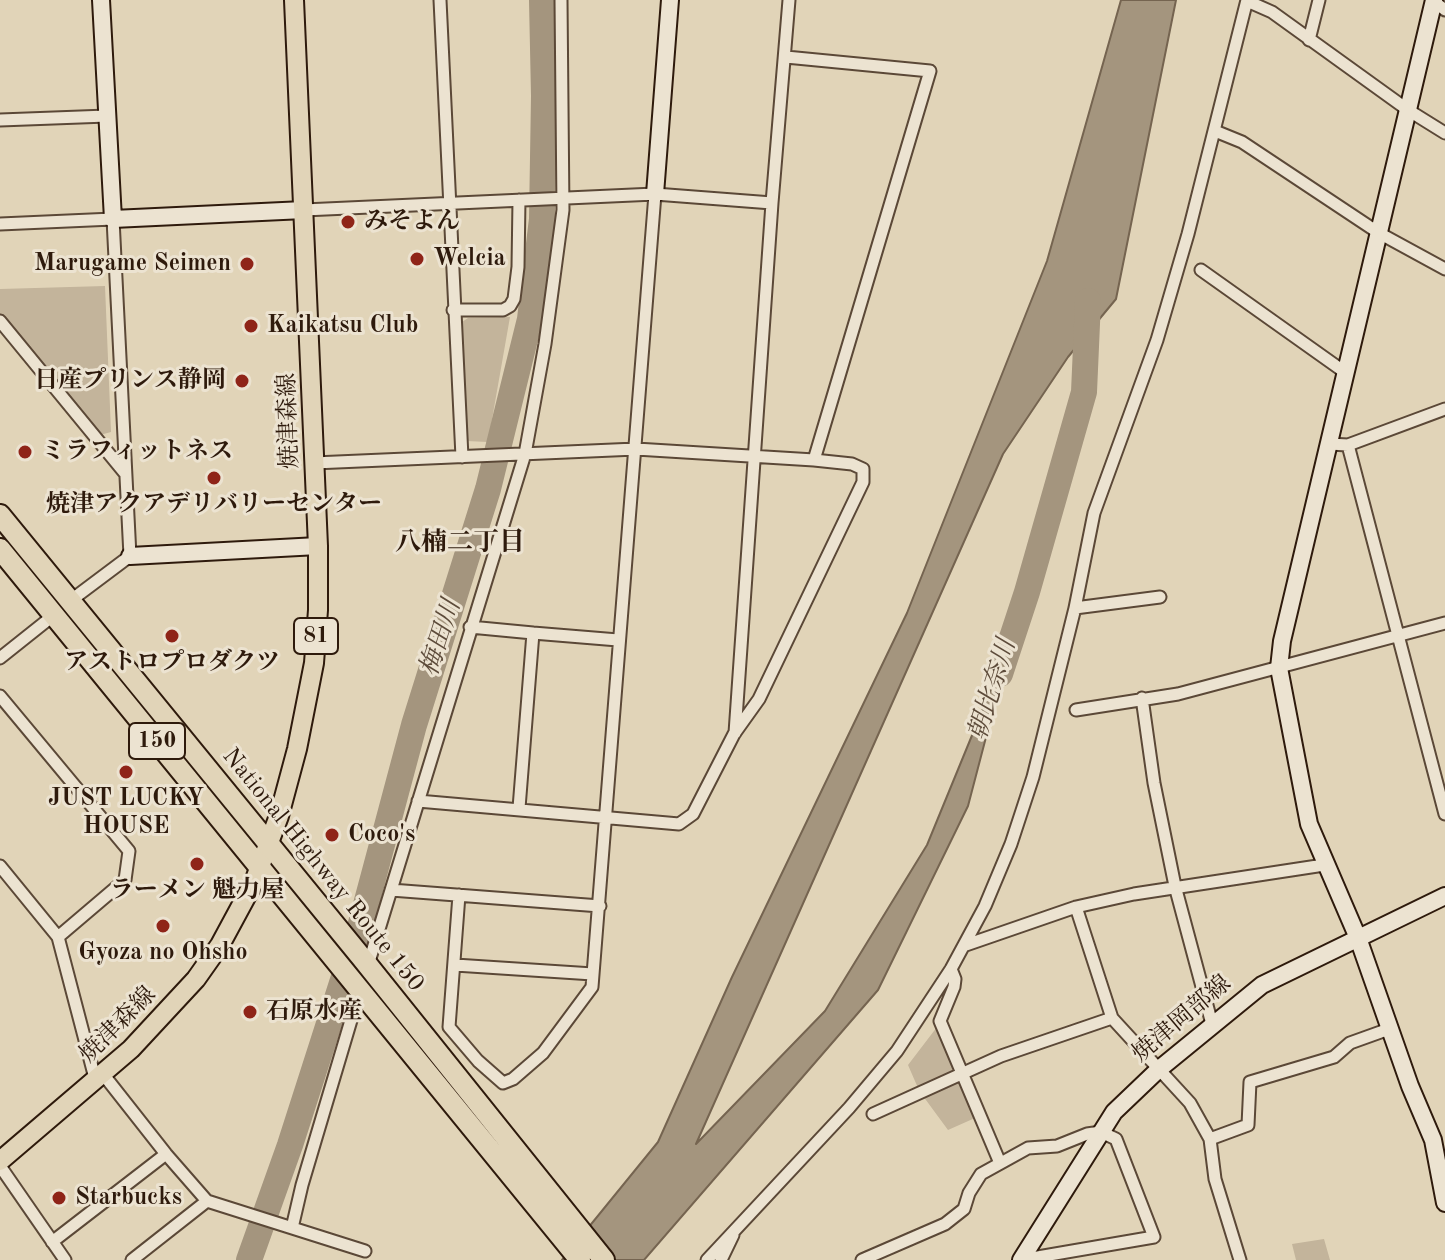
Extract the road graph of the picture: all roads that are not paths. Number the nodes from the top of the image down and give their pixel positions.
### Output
1 (101, 0) edge
2 (294, 0) edge
3 (440, 0) edge
4 (561, 0) edge
5 (670, 0) edge
6 (789, 0) edge
7 (1319, 0) edge
8 (1247, 1) edge
9 (1436, 3) edge
10 (1309, 40) junction
11 (786, 57) junction
12 (1408, 110) junction
13 (107, 116) junction
14 (0, 120) edge
15 (1215, 131) junction
16 (1445, 133) edge
17 (655, 194) junction
18 (560, 198) junction
19 (521, 200) junction
20 (448, 203) junction
21 (772, 203) junction
22 (304, 210) junction
23 (113, 219) junction
24 (0, 224) edge
25 (1379, 233) junction
26 (1445, 269) edge
27 (1201, 270) dead end
28 (453, 310) junction
29 (0, 321) edge
30 (1346, 373) junction
31 (1445, 409) edge
32 (1329, 444) junction
33 (1348, 445) junction
34 (636, 449) junction
35 (520, 454) junction
36 (467, 457) junction
37 (754, 457) junction
38 (814, 460) junction
39 (314, 463) junction
40 (125, 472) junction
41 (0, 515) edge
42 (318, 546) junction
43 (0, 549) edge
44 (130, 556) junction
45 (1160, 597) dead end
46 (70, 601) junction
47 (1075, 608) junction
48 (54, 615) junction
49 (1445, 623) edge
50 (470, 627) junction
51 (533, 633) junction
52 (1398, 635) junction
53 (618, 640) junction
54 (0, 658) edge
55 (1279, 668) junction
56 (0, 696) edge
57 (1142, 698) junction
58 (1076, 710) dead end
59 (734, 734) junction
60 (418, 801) junction
61 (519, 808) junction
62 (1445, 814) edge
63 (606, 817) junction
64 (268, 844) junction
65 (1324, 865) junction
66 (0, 866) edge
67 (260, 867) junction
68 (1175, 886) junction
69 (391, 890) junction
70 (459, 895) junction
71 (1445, 896) edge
72 (600, 906) junction
73 (1076, 907) junction
74 (58, 937) junction
75 (1358, 938) junction
76 (966, 945) junction
77 (365, 962) junction
78 (455, 965) junction
79 (951, 969) junction
80 (593, 974) junction
81 (357, 986) junction
82 (1112, 1018) junction
83 (1212, 1024) junction
84 (1389, 1029) junction
85 (1158, 1070) junction
86 (961, 1073) junction
87 (99, 1078) junction
88 (873, 1114) dead end
89 (1101, 1132) junction
90 (1210, 1139) junction
91 (500, 1147) junction
92 (166, 1154) junction
93 (1000, 1163) junction
94 (0, 1164) edge
95 (207, 1201) junction
96 (1445, 1203) edge
97 (736, 1227) junction
98 (292, 1228) junction
99 (52, 1242) junction
100 (365, 1251) dead end
101 (1028, 1258) edge
102 (65, 1260) edge
103 (132, 1260) edge
104 (580, 1260) edge
105 (604, 1260) edge
106 (707, 1260) edge
107 (721, 1260) edge
108 (862, 1260) edge
109 (1240, 1260) edge

1 - 13 street
2 - 22 main road, 焼津森線 / 81
3 - 20 street
4 - 18 street
5 - 17 street
6 - 11 street
7 - 10 street
8 - 10 street
8 - 15 street
9 - 12 street
10 - 12 street
11 - 21 street
11 - 38 street
12 - 16 street
12 - 25 street
13 - 14 street
13 - 23 street
15 - 25 street
15 - 47 street
17 - 18 street
17 - 21 street
17 - 34 street
18 - 19 street
18 - 35 street
19 - 20 street
19 - 28 street
20 - 22 street
20 - 28 street
21 - 37 street
22 - 23 street
22 - 39 main road, 焼津森線 / 81
23 - 24 street
23 - 40 street
25 - 26 street
25 - 30 street
27 - 30 street
28 - 36 street
29 - 40 street
30 - 32 street
31 - 33 street
32 - 33 street
32 - 55 street
33 - 52 street
34 - 35 street
34 - 37 street
34 - 53 street
35 - 36 street
35 - 50 street
36 - 39 street
37 - 38 street
37 - 59 street
38 - 59 street
39 - 42 main road, 焼津森線 / 81
40 - 44 street
41 - 46 highway, National Highway Route 150 / 150
42 - 44 street
42 - 64 main road, 焼津森線 / 81
43 - 48 highway, National Highway Route 150 / 150
44 - 46 street
45 - 47 street
46 - 64 highway, National Highway Route 150 / 150
47 - 76 street
48 - 54 street
48 - 67 highway, National Highway Route 150 / 150
49 - 52 street
50 - 51 street
50 - 60 street
51 - 53 street
51 - 61 street
52 - 55 street
52 - 62 street
53 - 63 street
55 - 57 street
55 - 65 street
56 - 74 street
57 - 58 street
57 - 68 street
59 - 63 street
60 - 61 street
60 - 69 street
61 - 63 street
63 - 72 street
64 - 67 main road, 焼津森線 / 81
64 - 77 highway, National Highway Route 150 / 150
65 - 68 street
65 - 75 street
66 - 74 street
67 - 81 highway, National Highway Route 150 / 150
67 - 87 main road, 焼津森線 / 81
68 - 73 street
68 - 83 street
69 - 70 street
69 - 77 street
70 - 72 street
70 - 78 street
71 - 75 street, 焼津岡部線
72 - 80 street
73 - 76 street
73 - 82 street
74 - 87 street
75 - 83 street, 焼津岡部線
75 - 84 street
76 - 79 street
77 - 91 highway, National Highway Route 150 / 150
78 - 80 street
78 - 80 street
79 - 86 street
79 - 97 street
81 - 91 highway, National Highway Route 150 / 150
81 - 98 street
82 - 85 street
82 - 86 street
83 - 85 street, 焼津岡部線
84 - 90 street
84 - 96 street
85 - 89 street, 焼津岡部線
85 - 90 street
86 - 88 street
86 - 93 street
87 - 92 street
87 - 94 main road, 焼津森線 / 81
89 - 93 street
89 - 101 street, 焼津岡部線
89 - 101 street
90 - 109 street
91 - 104 highway, National Highway Route 150 / 150
91 - 105 highway, National Highway Route 150 / 150
92 - 95 street
92 - 99 street
93 - 108 street
94 - 99 street
95 - 98 street
95 - 103 street
97 - 106 street
97 - 107 street
98 - 100 street
99 - 102 street

